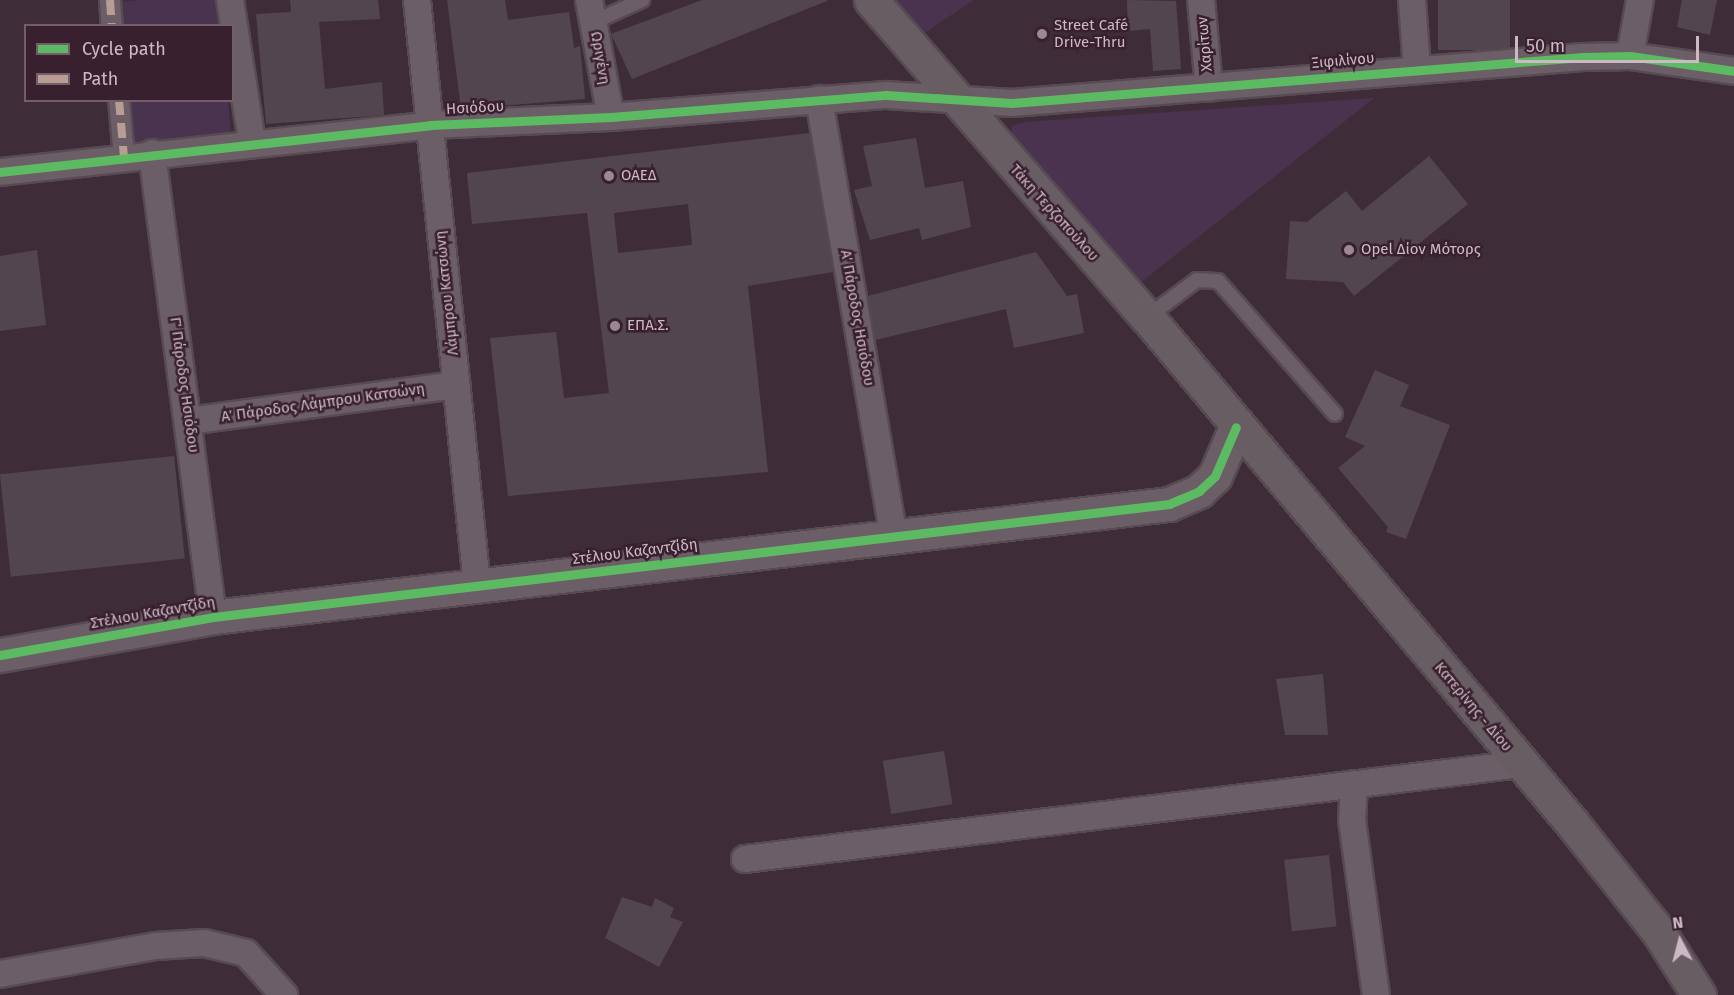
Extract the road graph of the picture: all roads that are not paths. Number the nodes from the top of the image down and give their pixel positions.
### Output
1 (110, 0) edge
2 (230, 0) edge
3 (417, 0) edge
4 (642, 0) edge
5 (871, 0) edge
6 (1201, 0) edge
7 (1412, 0) edge
8 (1640, 0) edge
9 (592, 11) edge
10 (112, 24) edge
11 (234, 24) edge
12 (234, 26) edge
13 (1630, 56) junction
14 (1417, 70) junction
15 (1734, 71) edge
16 (1209, 88) junction
17 (819, 99) junction
18 (954, 99) junction
19 (119, 102) edge
20 (610, 117) junction
21 (430, 125) junction
22 (252, 142) junction
23 (152, 153) junction
24 (124, 157) junction
25 (0, 172) edge
26 (1147, 317) junction
27 (456, 385) junction
28 (1335, 414) dead end
29 (189, 421) junction
30 (1236, 427) junction
31 (894, 537) junction
32 (477, 585) junction
33 (213, 617) junction
34 (0, 656) edge
35 (1521, 764) junction
36 (1354, 784) junction
37 (745, 859) dead end
38 (0, 974) edge
39 (284, 995) edge
40 (1376, 995) edge
41 (1700, 995) edge

1 - 10 street
2 - 11 street
3 - 21 street, Λάμπρου Κατσώνη
4 - 9 lane
5 - 18 main road, Τάκη Τερζοπούλου
6 - 16 street, Χαρίτων
7 - 14 street
8 - 13 street
9 - 20 street, Ωριγένη
12 - 22 street
13 - 14 street, Ξιφιλίνου
13 - 15 street, Ξιφιλίνου
14 - 16 street, Ξιφιλίνου
16 - 18 street, Ξιφιλίνου
17 - 18 street, Ησιόδου
17 - 20 street, Ησιόδου
17 - 31 street, Α΄ Πάροδος Ησιόδου
18 - 26 main road, Τάκη Τερζοπούλου
19 - 24 street
20 - 21 street, Ησιόδου
21 - 22 street, Ησιόδου
21 - 27 street, Λάμπρου Κατσώνη
22 - 23 street, Ησιόδου
23 - 24 street, Ησιόδου
23 - 29 street, Γ΄ Πάροδος Ησιόδου
24 - 25 street, Ησιόδου
26 - 28 lane
26 - 30 main road, Τάκη Τερζοπούλου
27 - 29 street, Α΄ Πάροδος Λάμπρου Κατσώνη
27 - 32 street, Λάμπρου Κατσώνη
29 - 33 street, Γ΄ Πάροδος Ησιόδου
30 - 31 street, Στέλιου Καζαντζίδη
30 - 35 main road, Κατερίνης - Δίου
31 - 32 street, Στέλιου Καζαντζίδη
32 - 33 street, Στέλιου Καζαντζίδη
33 - 34 street, Στέλιου Καζαντζίδη
35 - 36 street
35 - 41 main road, Κατερίνης - Δίου
36 - 37 street
36 - 40 street
38 - 39 street

